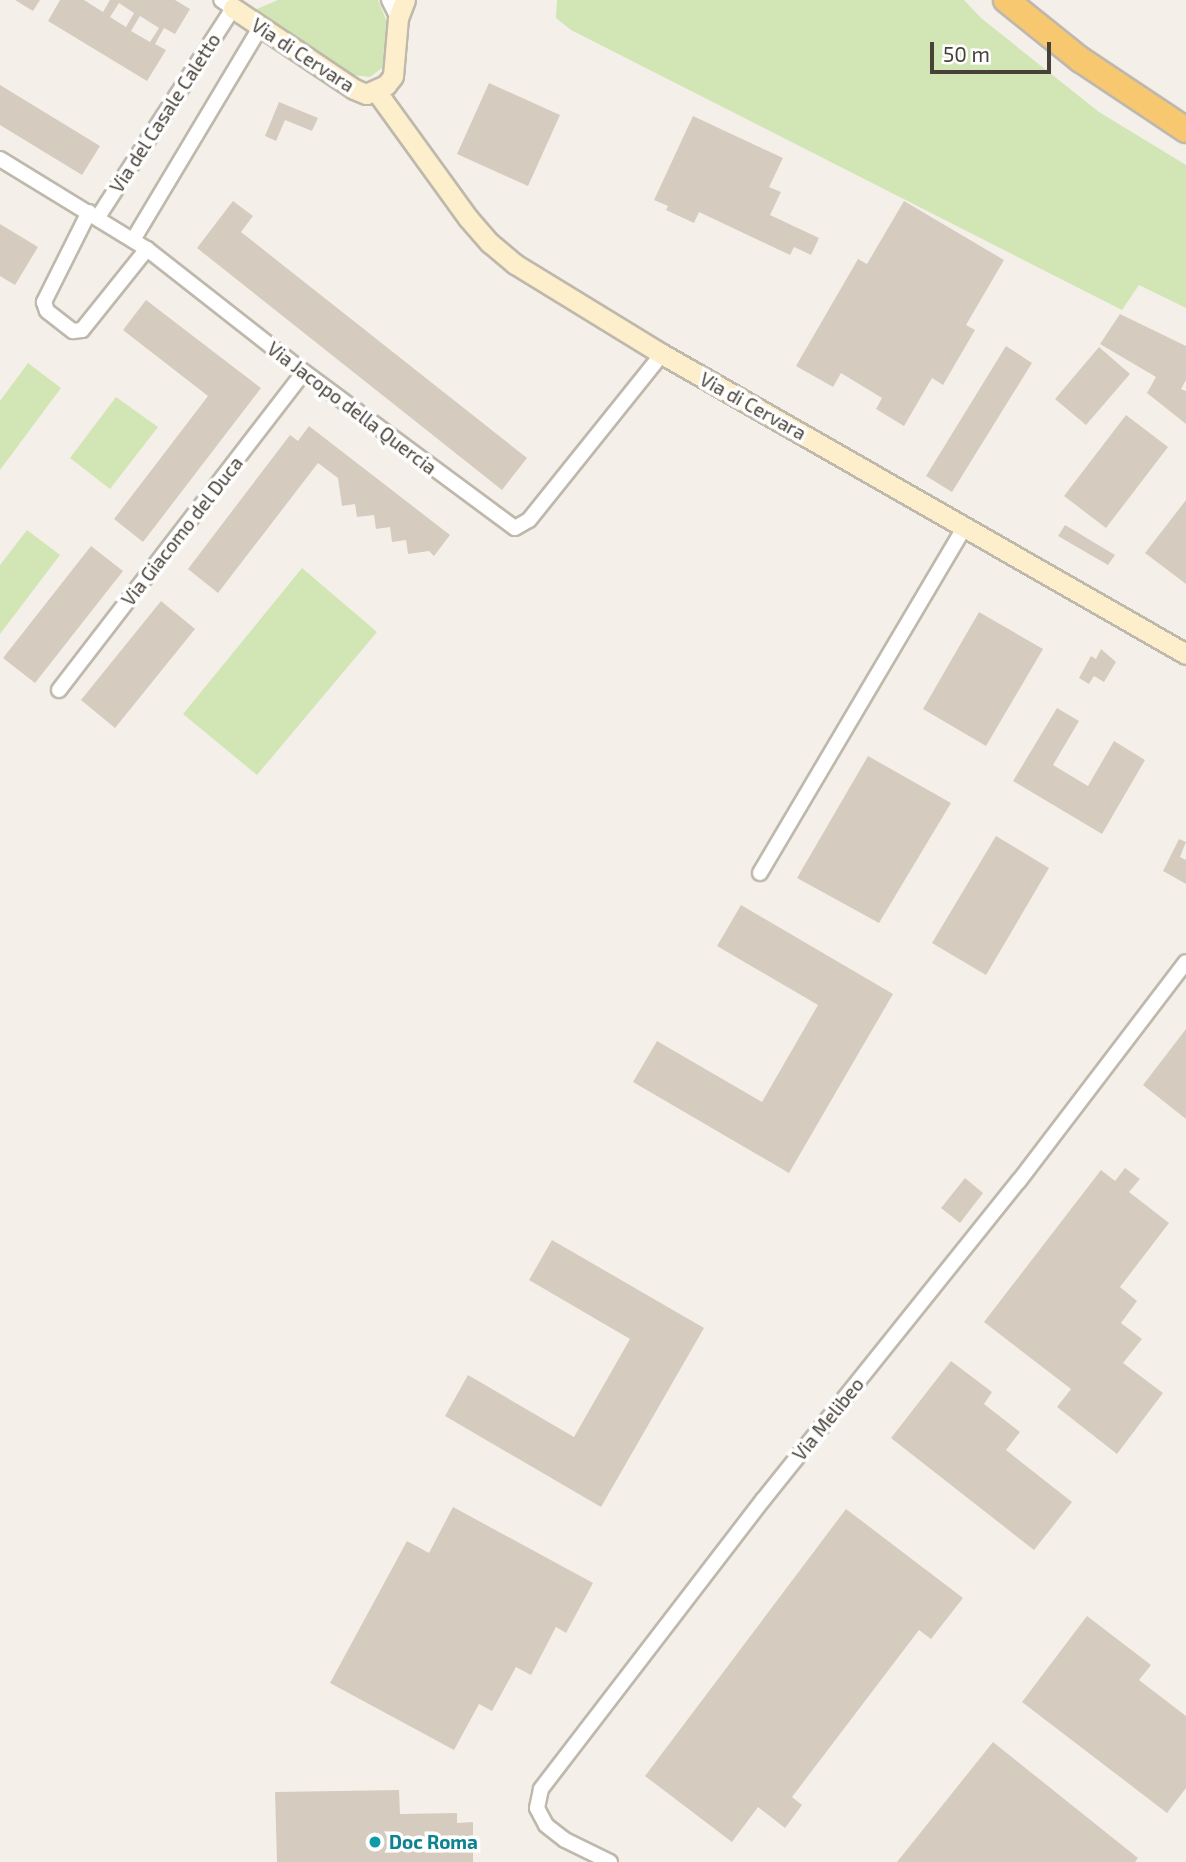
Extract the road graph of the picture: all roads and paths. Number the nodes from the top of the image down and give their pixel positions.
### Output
1 (251, 0) edge
2 (389, 0) edge
3 (405, 0) edge
4 (1006, 0) edge
5 (227, 4) edge
6 (398, 18) junction
7 (260, 28) junction
8 (376, 91) junction
9 (1186, 130) edge
10 (0, 159) edge
11 (94, 215) junction
12 (133, 240) junction
13 (147, 249) junction
14 (662, 355) junction
15 (304, 372) junction
16 (965, 526) junction
17 (1186, 654) edge
18 (59, 690) dead end
19 (760, 873) dead end
20 (1186, 962) edge
21 (610, 1862) edge

1 - 5 street
2 - 6 street
3 - 6 street, Via di Cervara
4 - 9 highway
5 - 7 street, Via di Cervara
5 - 11 street, Via del Casale Caletto
6 - 8 street, Via di Cervara
7 - 8 street, Via di Cervara
7 - 12 street, Via del Casale Caletto
8 - 14 street, Via di Cervara
10 - 11 street, Via Jacopo della Quercia
11 - 12 street, Via Jacopo della Quercia
11 - 13 street, Via del Casale Caletto
12 - 13 street, Via Jacopo della Quercia
13 - 15 street, Via Jacopo della Quercia
14 - 15 street, Via Jacopo della Quercia
14 - 16 street, Via di Cervara
15 - 18 street, Via Giacomo del Duca
16 - 17 street, Via di Cervara
16 - 19 street
20 - 21 street, Via Melibeo

